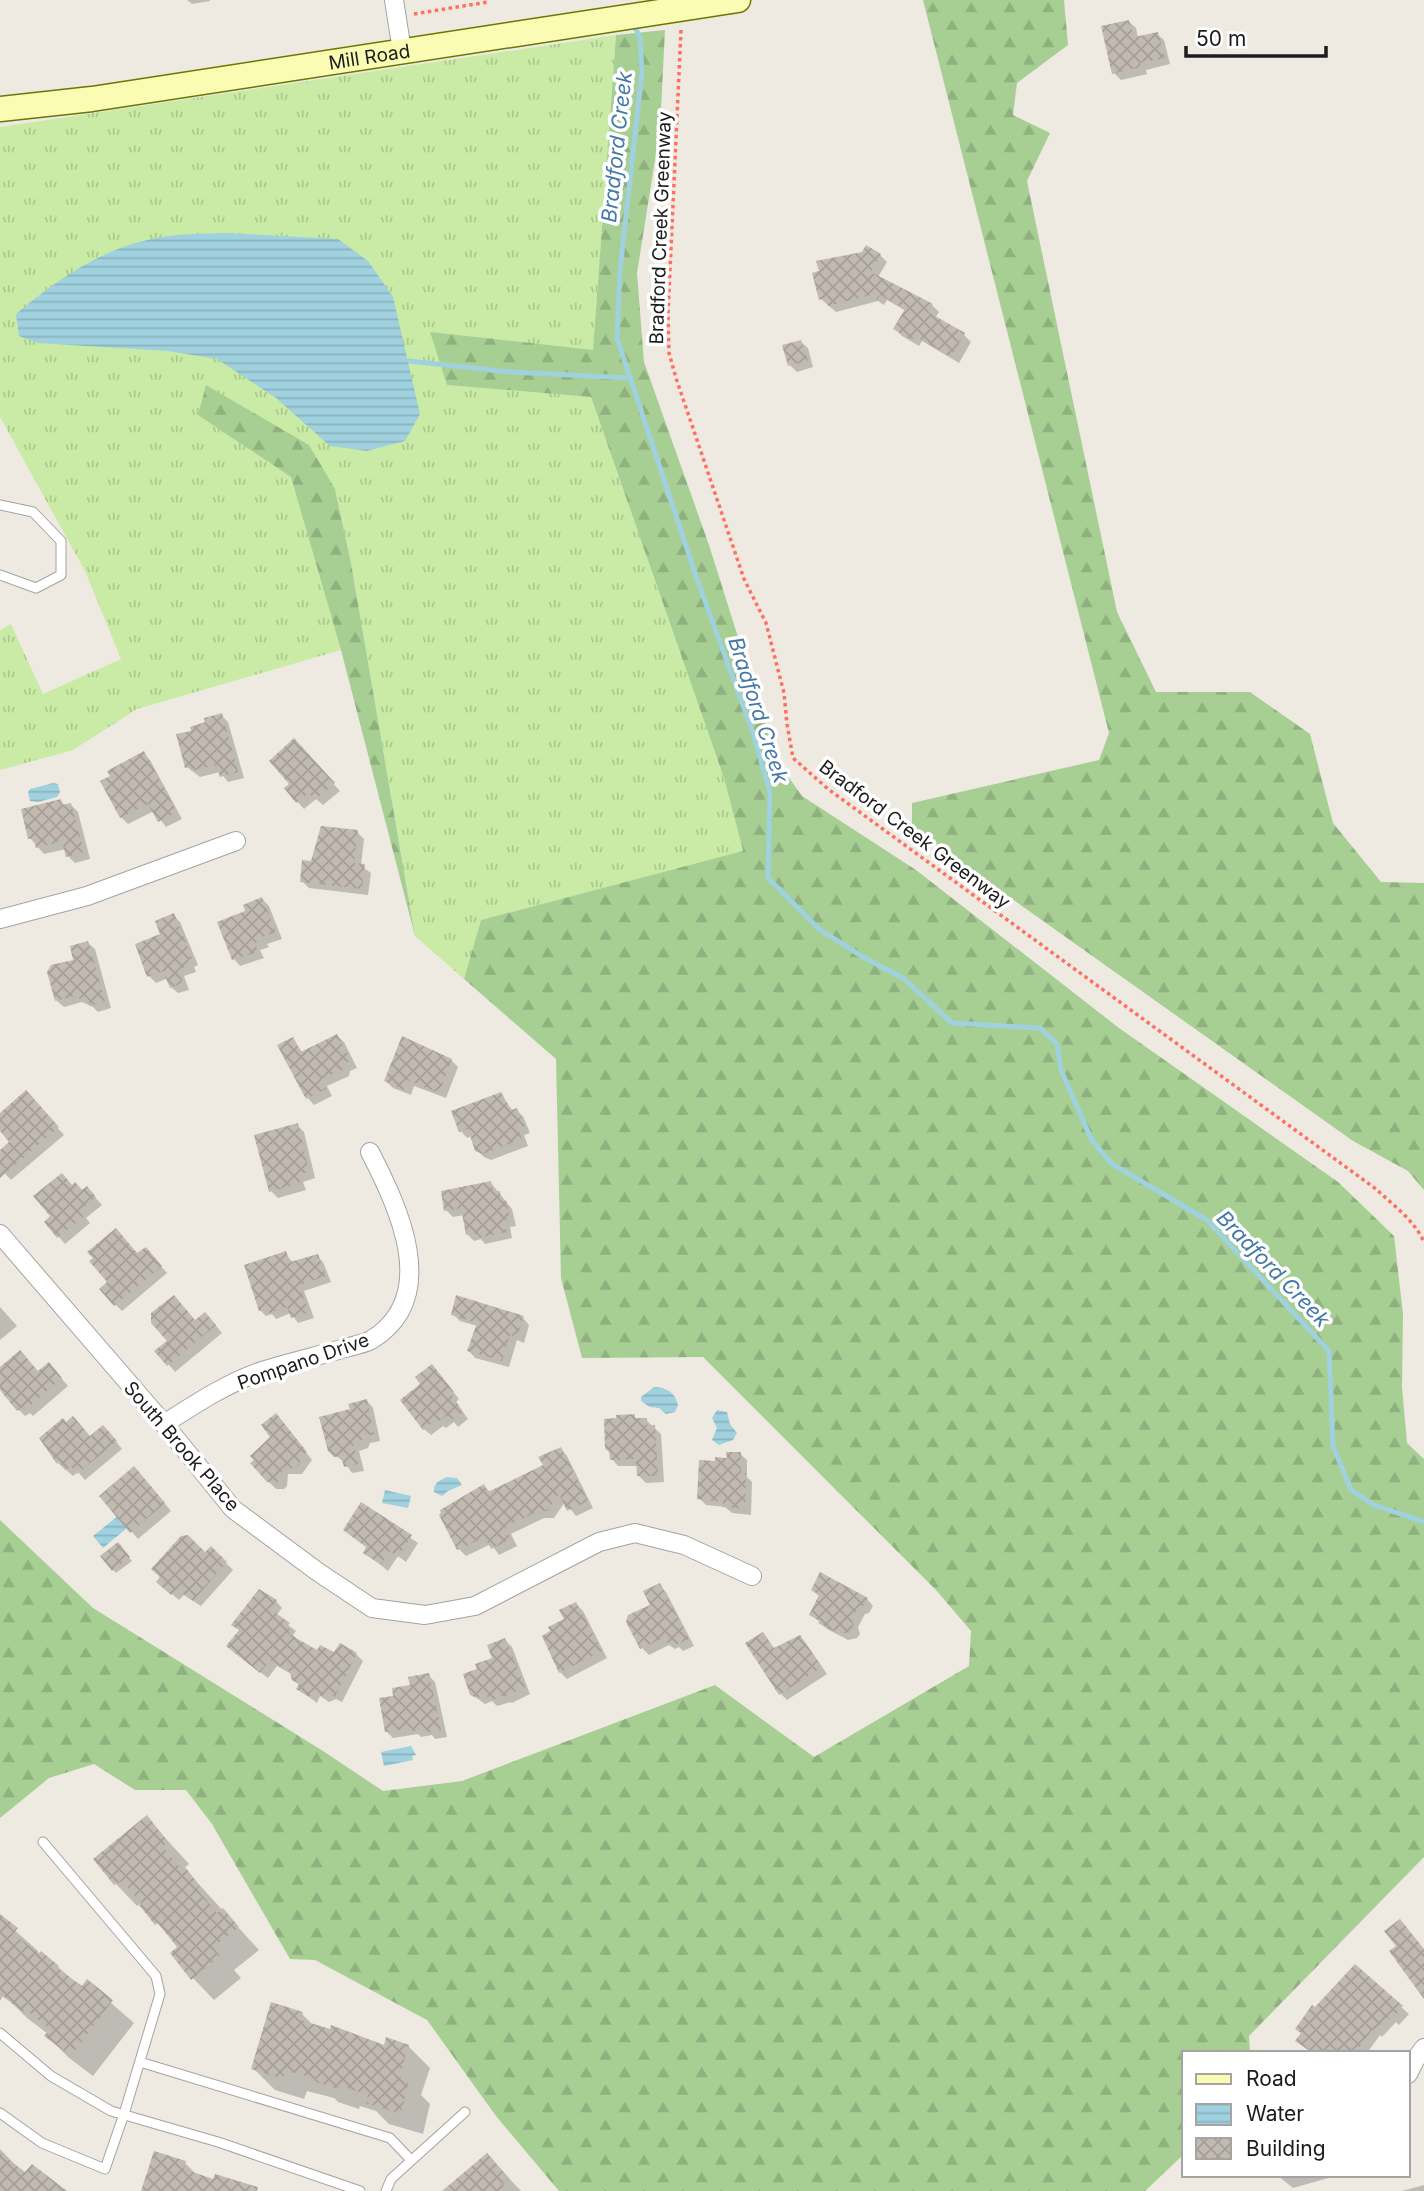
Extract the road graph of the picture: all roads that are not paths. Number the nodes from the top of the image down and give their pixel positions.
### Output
1 (738, 0) edge
2 (395, 9) edge
3 (402, 51) junction
4 (0, 109) edge
5 (0, 505) edge
6 (0, 575) edge
7 (236, 841) dead end
8 (0, 919) edge
9 (370, 1153) dead end
10 (0, 1234) edge
11 (164, 1424) junction
12 (752, 1576) dead end
13 (44, 1842) dead end
14 (0, 2033) edge
15 (1424, 2048) edge
16 (140, 2062) junction
17 (1410, 2071) edge
18 (0, 2112) edge
19 (464, 2112) dead end
20 (124, 2114) junction
21 (411, 2161) junction
22 (349, 2189) edge
23 (360, 2191) edge
24 (386, 2191) edge

1 - 3 street, Mill Road
2 - 3 street
3 - 4 street, Mill Road
5 - 6 lane
7 - 8 street
9 - 11 street, Pompano Drive
10 - 11 street, South Brook Place
11 - 12 street, South Brook Place
13 - 16 lane
14 - 20 lane
15 - 17 street
16 - 20 lane
16 - 21 lane
18 - 20 lane
19 - 21 lane
20 - 22 lane
21 - 24 lane
22 - 23 lane

